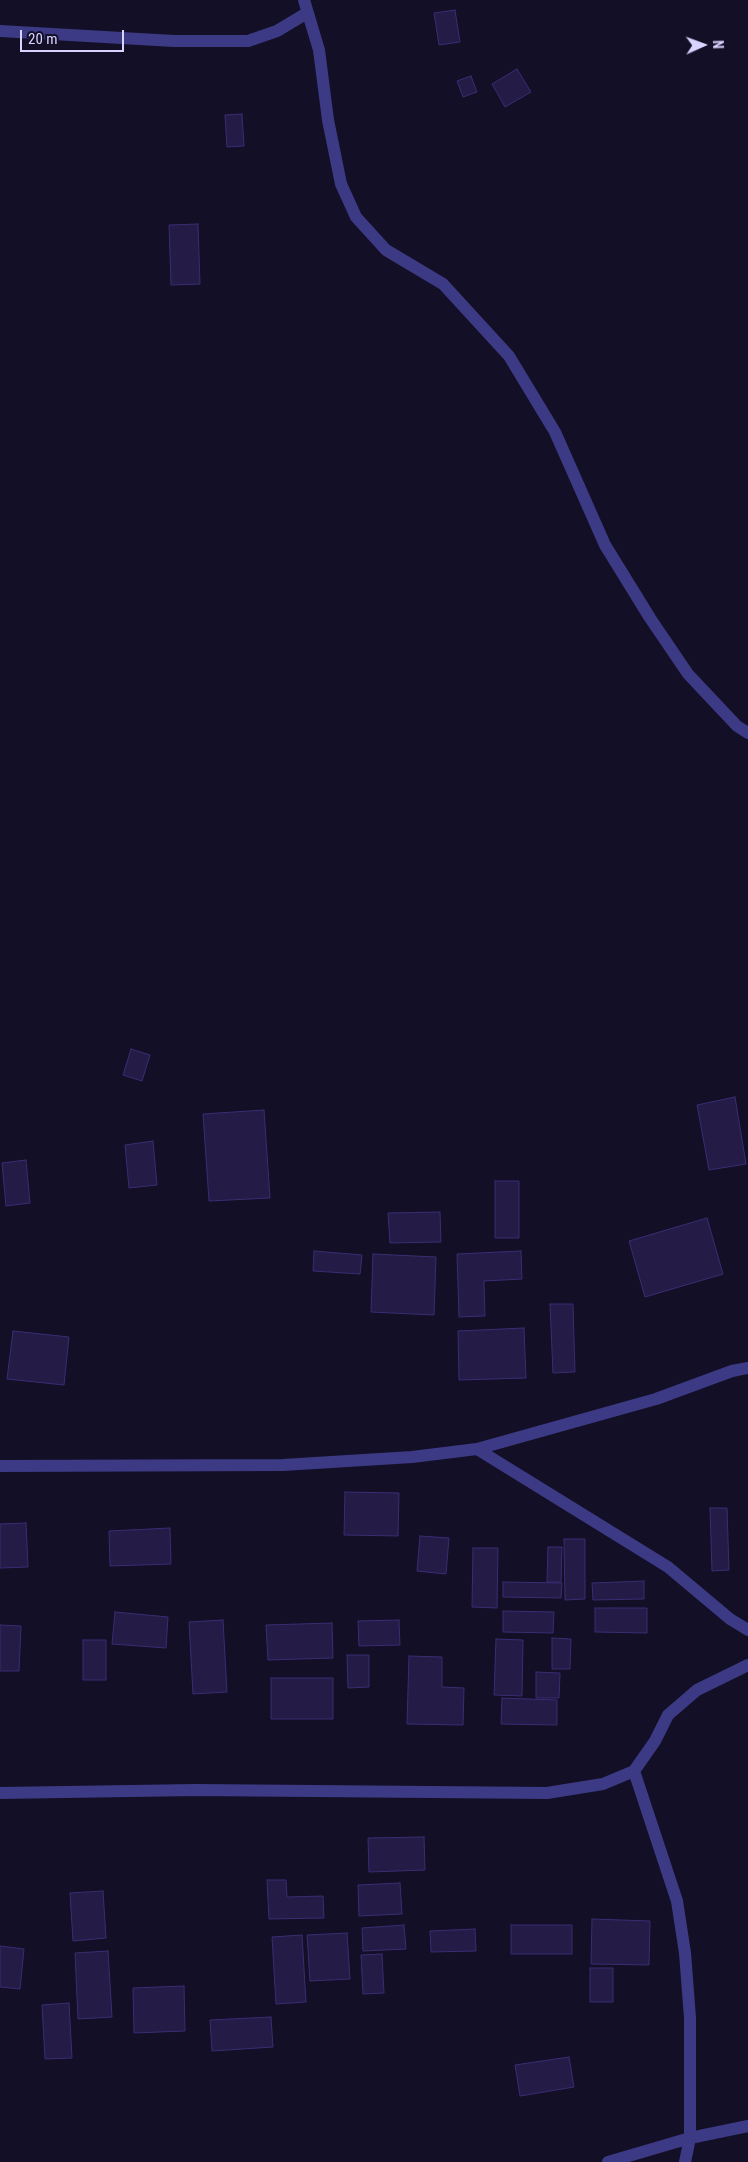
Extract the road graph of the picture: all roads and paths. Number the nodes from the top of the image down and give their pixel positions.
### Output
1 (306, 6) edge
2 (0, 31) edge
3 (748, 733) edge
4 (748, 1368) edge
5 (477, 1449) junction
6 (0, 1466) edge
7 (748, 1630) edge
8 (748, 1665) edge
9 (634, 1771) junction
10 (0, 1793) edge
11 (748, 2126) edge
12 (690, 2138) junction
13 (608, 2162) edge
14 (685, 2162) edge

1 - 2 street
1 - 3 street
4 - 5 street
5 - 6 street
5 - 7 street
8 - 9 street
9 - 10 street
9 - 12 street
11 - 12 street
12 - 13 street
12 - 14 street

